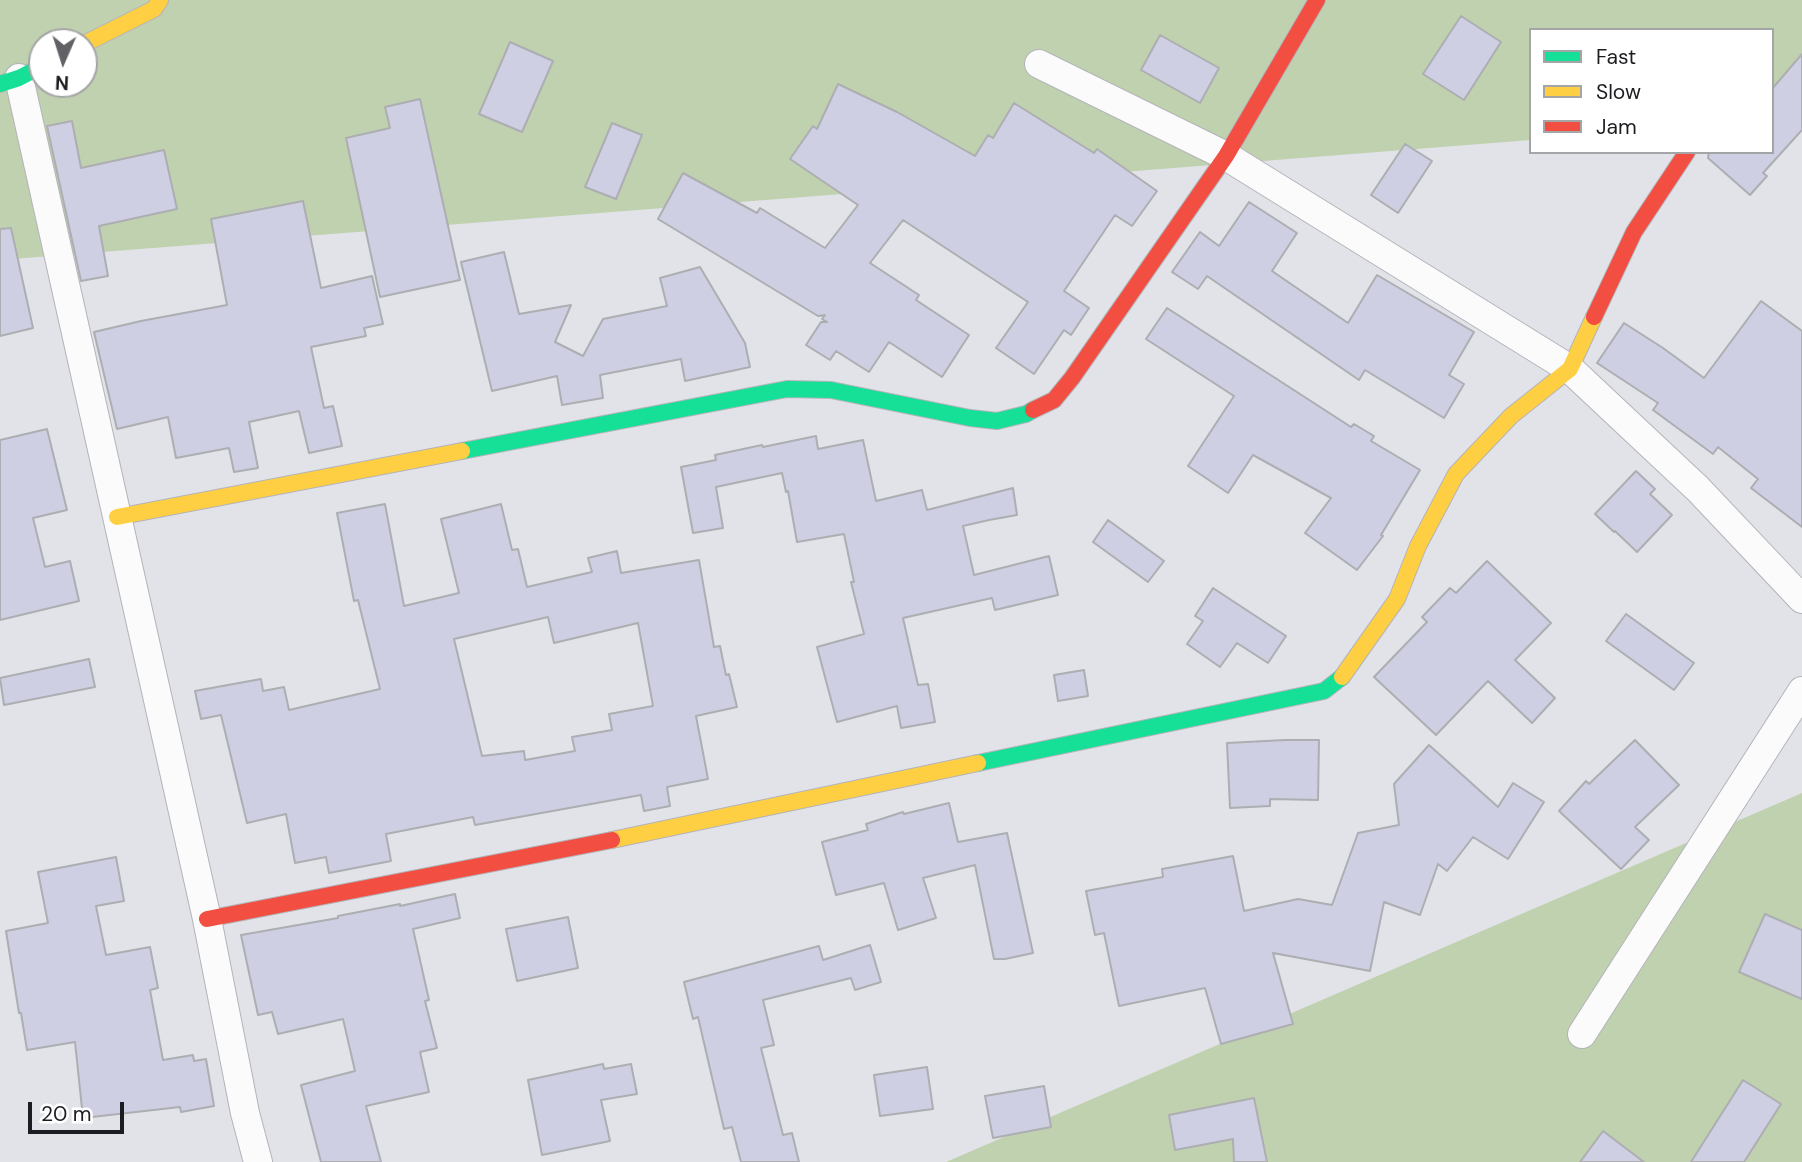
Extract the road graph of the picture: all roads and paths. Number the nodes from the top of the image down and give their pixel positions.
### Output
1 (160, 0) edge
2 (1317, 0) edge
3 (98, 37) edge
4 (1039, 64) dead end
5 (20, 76) edge
6 (1685, 154) edge
7 (1226, 156) junction
8 (1570, 369) junction
9 (117, 517) junction
10 (1802, 599) edge
11 (1802, 691) edge
12 (207, 919) junction
13 (1582, 1034) dead end
14 (258, 1162) edge

1 - 3 street
2 - 7 street
4 - 7 street
5 - 9 street
6 - 8 street
7 - 8 street
7 - 9 street
8 - 10 street
8 - 12 street
9 - 12 street
11 - 13 street
12 - 14 street

